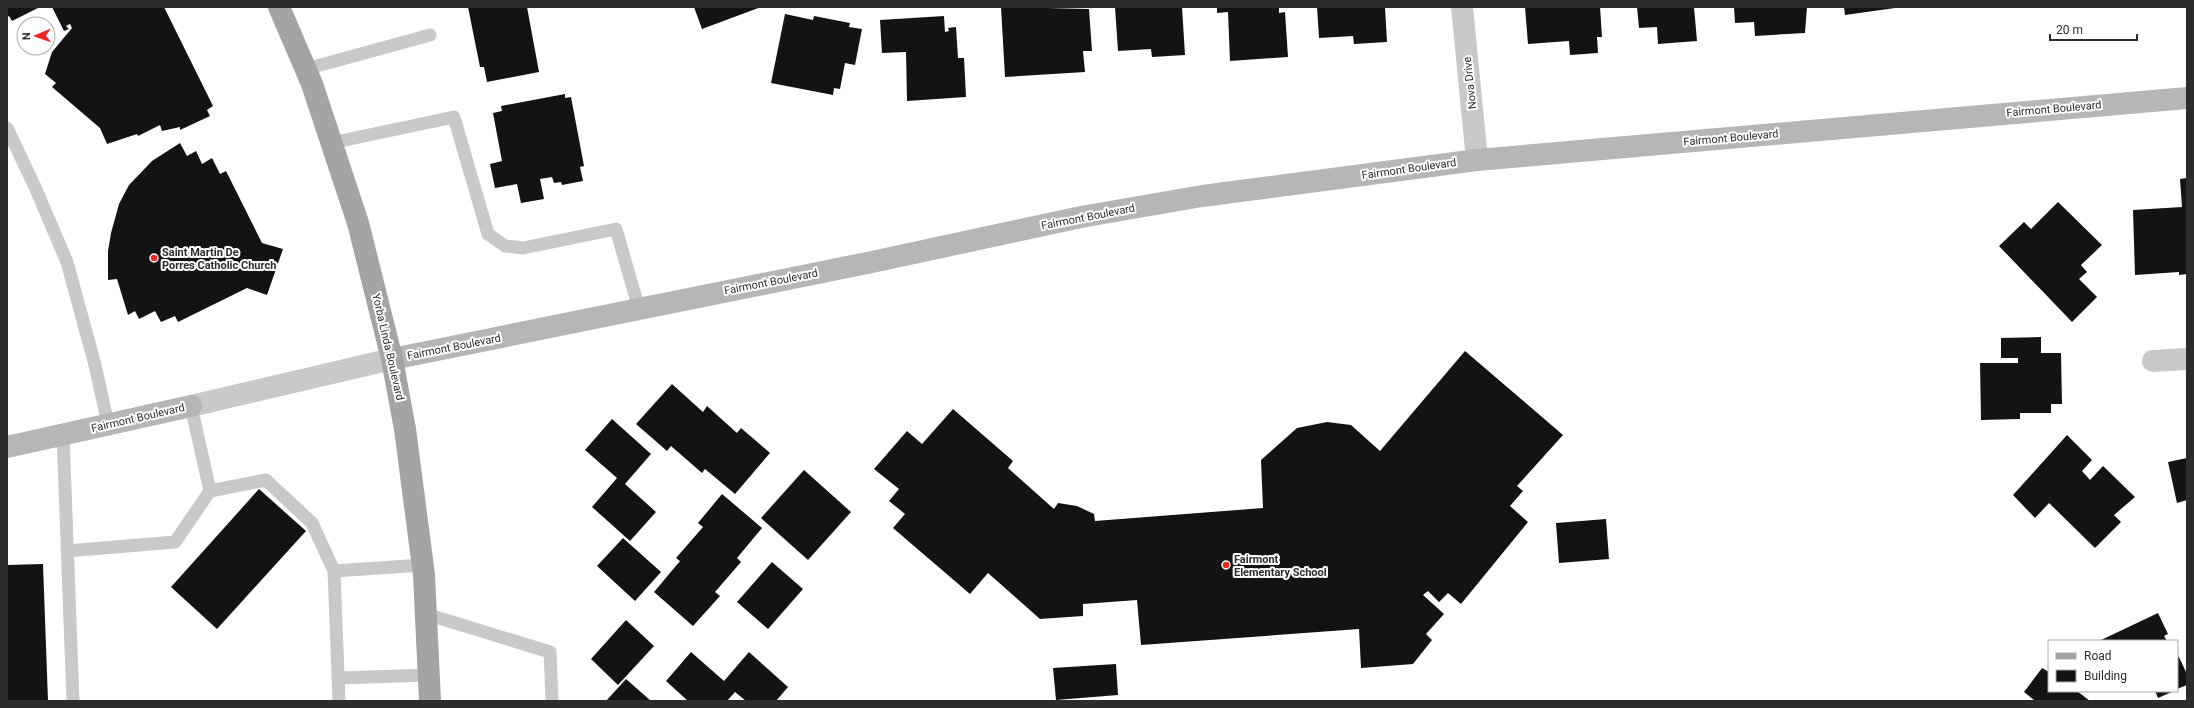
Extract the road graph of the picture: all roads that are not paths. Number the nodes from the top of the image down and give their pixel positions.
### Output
1 (279, 7) edge
2 (1462, 7) edge
3 (430, 35) dead end
4 (306, 69) junction
5 (2187, 98) edge
6 (7, 128) edge
7 (331, 143) junction
8 (1477, 160) junction
9 (639, 309) junction
10 (392, 359) junction
11 (2187, 359) edge
12 (2153, 361) dead end
13 (191, 406) junction
14 (108, 424) junction
15 (62, 434) junction
16 (7, 447) edge
17 (210, 491) junction
18 (67, 551) junction
19 (423, 565) junction
20 (334, 571) junction
21 (426, 614) junction
22 (429, 675) junction
23 (338, 678) junction
24 (73, 701) edge
25 (338, 701) edge
26 (430, 701) edge
27 (552, 701) edge

1 - 4 main road, Yorba Linda Boulevard
2 - 8 street, Nova Drive
3 - 4 lane
4 - 7 main road, Yorba Linda Boulevard
5 - 8 main road, Fairmont Boulevard
6 - 14 lane
7 - 9 lane
7 - 10 main road, Yorba Linda Boulevard
8 - 9 main road, Fairmont Boulevard
9 - 10 main road, Fairmont Boulevard
10 - 13 street, Fairmont Boulevard
10 - 19 main road, Yorba Linda Boulevard
11 - 12 street
13 - 14 main road, Fairmont Boulevard
13 - 17 lane
14 - 15 main road, Fairmont Boulevard
15 - 16 main road, Fairmont Boulevard
15 - 18 lane
17 - 18 lane
17 - 20 lane
18 - 24 lane
19 - 20 lane
19 - 21 main road, Yorba Linda Boulevard
20 - 23 lane
21 - 22 main road, Yorba Linda Boulevard
21 - 27 lane
22 - 23 lane
22 - 26 main road, Yorba Linda Boulevard
23 - 25 lane

